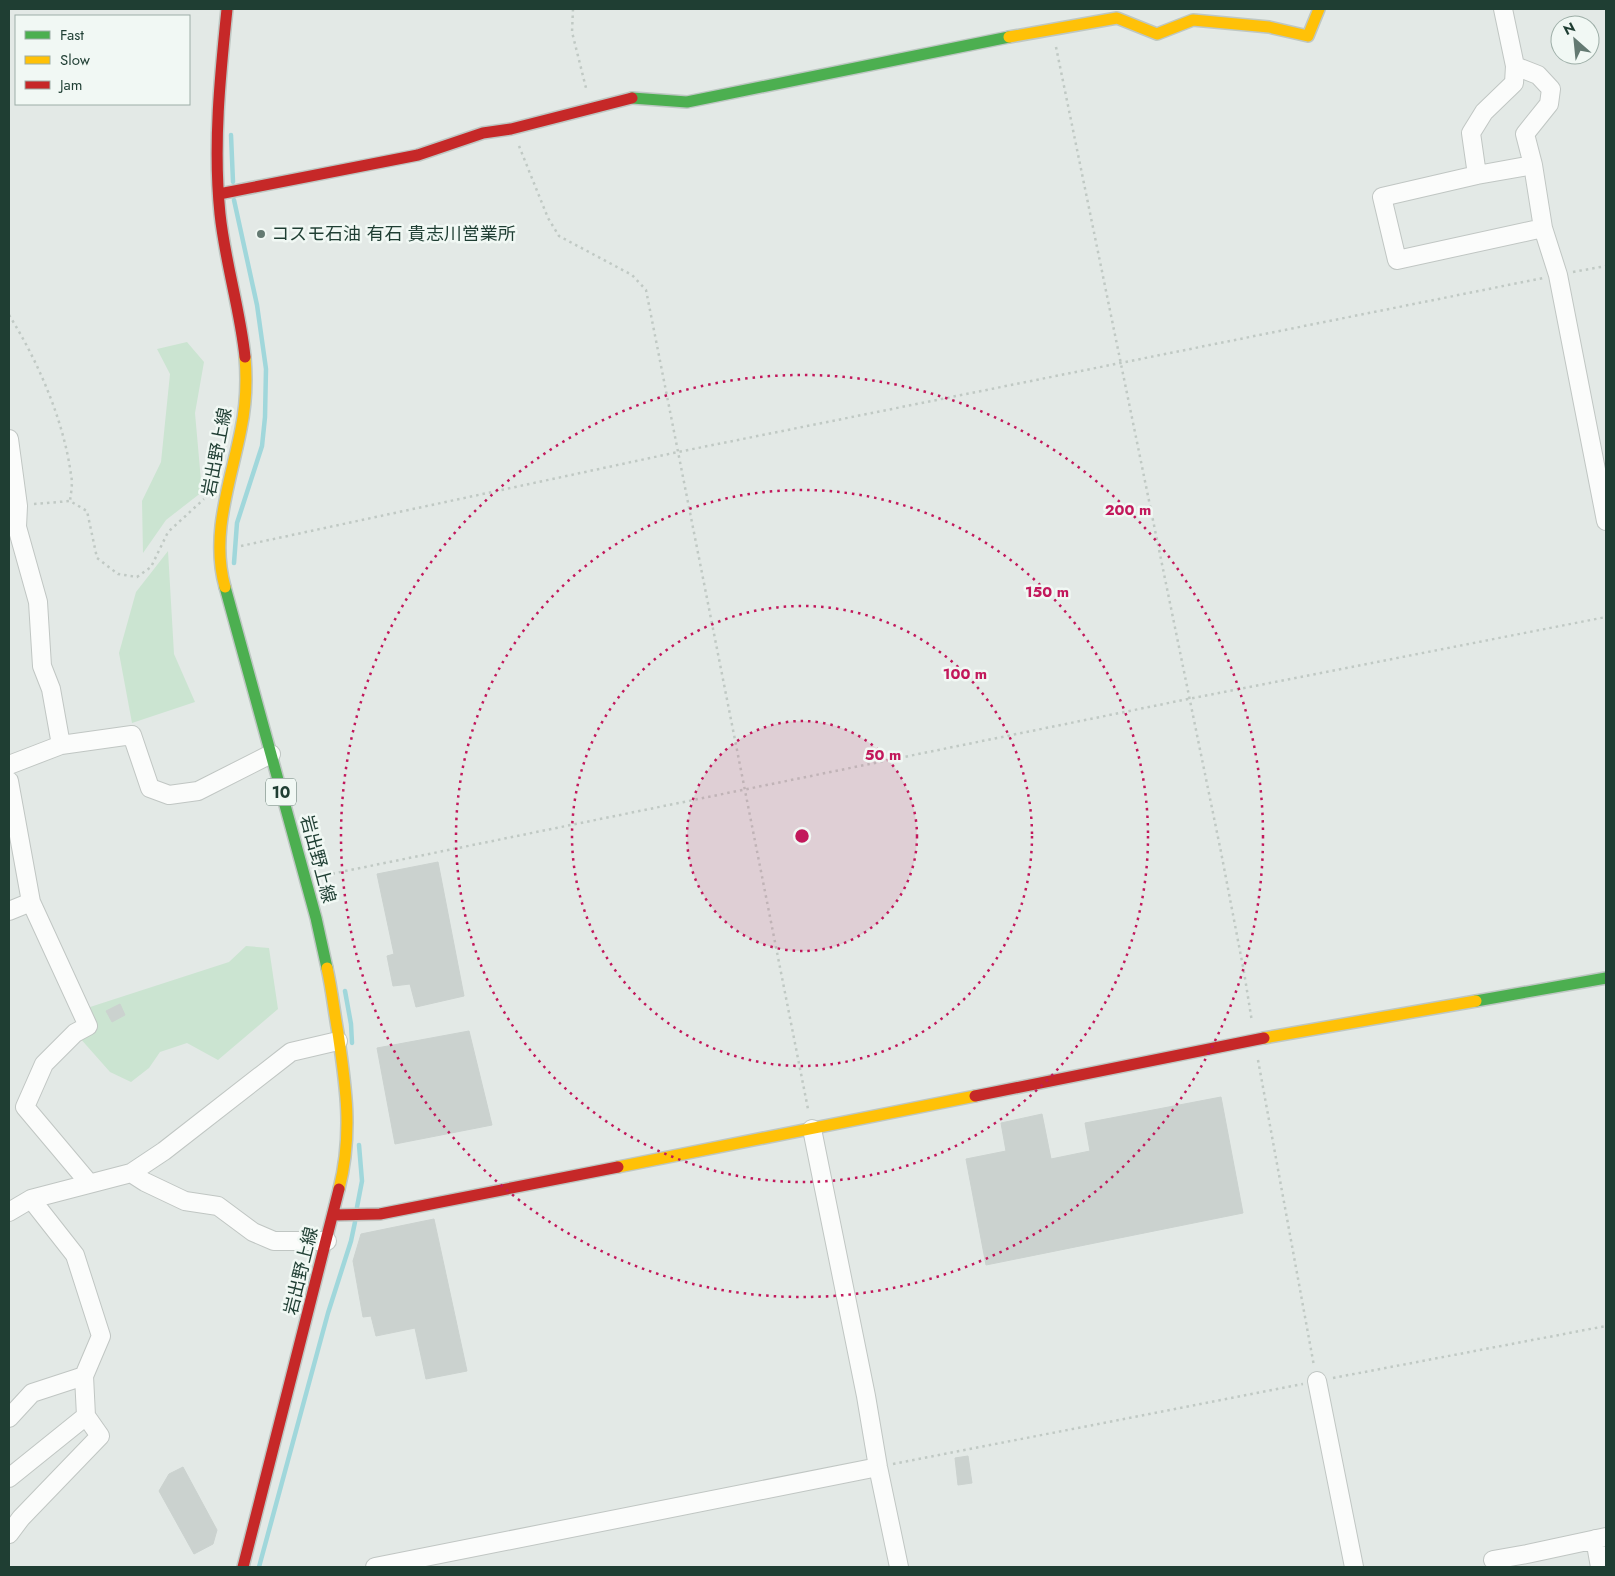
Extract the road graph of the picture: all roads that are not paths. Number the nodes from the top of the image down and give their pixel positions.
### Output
1 (227, 9) edge
2 (1319, 9) edge
3 (1503, 9) edge
4 (1515, 66) junction
5 (1533, 165) junction
6 (1477, 175) junction
7 (219, 194) junction
8 (1543, 228) junction
9 (9, 439) edge
10 (1606, 522) edge
11 (13, 526) edge
12 (61, 744) junction
13 (271, 754) junction
14 (9, 765) edge
15 (9, 781) edge
16 (31, 902) junction
17 (9, 911) edge
18 (1606, 978) edge
19 (338, 1041) junction
20 (812, 1129) junction
21 (131, 1173) junction
22 (89, 1183) junction
23 (30, 1199) junction
24 (9, 1212) edge
25 (333, 1215) junction
26 (327, 1241) junction
27 (84, 1376) junction
28 (1317, 1381) road end
29 (86, 1416) junction
30 (9, 1418) edge
31 (878, 1467) junction
32 (11, 1471) edge
33 (9, 1534) edge
34 (1601, 1538) edge
35 (1493, 1560) dead end
36 (1528, 1561) edge
37 (243, 1567) edge
38 (375, 1567) edge
39 (899, 1567) edge
40 (1354, 1567) edge
41 (1600, 1567) edge

1 - 7 street, 岩出野上線 / 10
2 - 7 street
3 - 4 street
4 - 5 street
4 - 6 street
5 - 6 street
5 - 8 street
6 - 8 street
7 - 13 street, 岩出野上線 / 10
8 - 10 street
9 - 11 street
11 - 12 street
12 - 13 street
12 - 14 street
13 - 19 street, 岩出野上線 / 10
15 - 16 street
16 - 17 street
16 - 22 street
18 - 20 street
19 - 21 street
19 - 25 street, 岩出野上線 / 10
20 - 25 street
20 - 31 street
21 - 22 street
21 - 26 street
22 - 23 street
23 - 24 street
23 - 27 street
25 - 26 street, 岩出野上線 / 10
26 - 37 street, 岩出野上線 / 10
27 - 29 street
27 - 30 street
28 - 40 street
29 - 32 street
29 - 33 street
31 - 38 street
31 - 39 street
34 - 36 street
34 - 41 street
35 - 36 street

